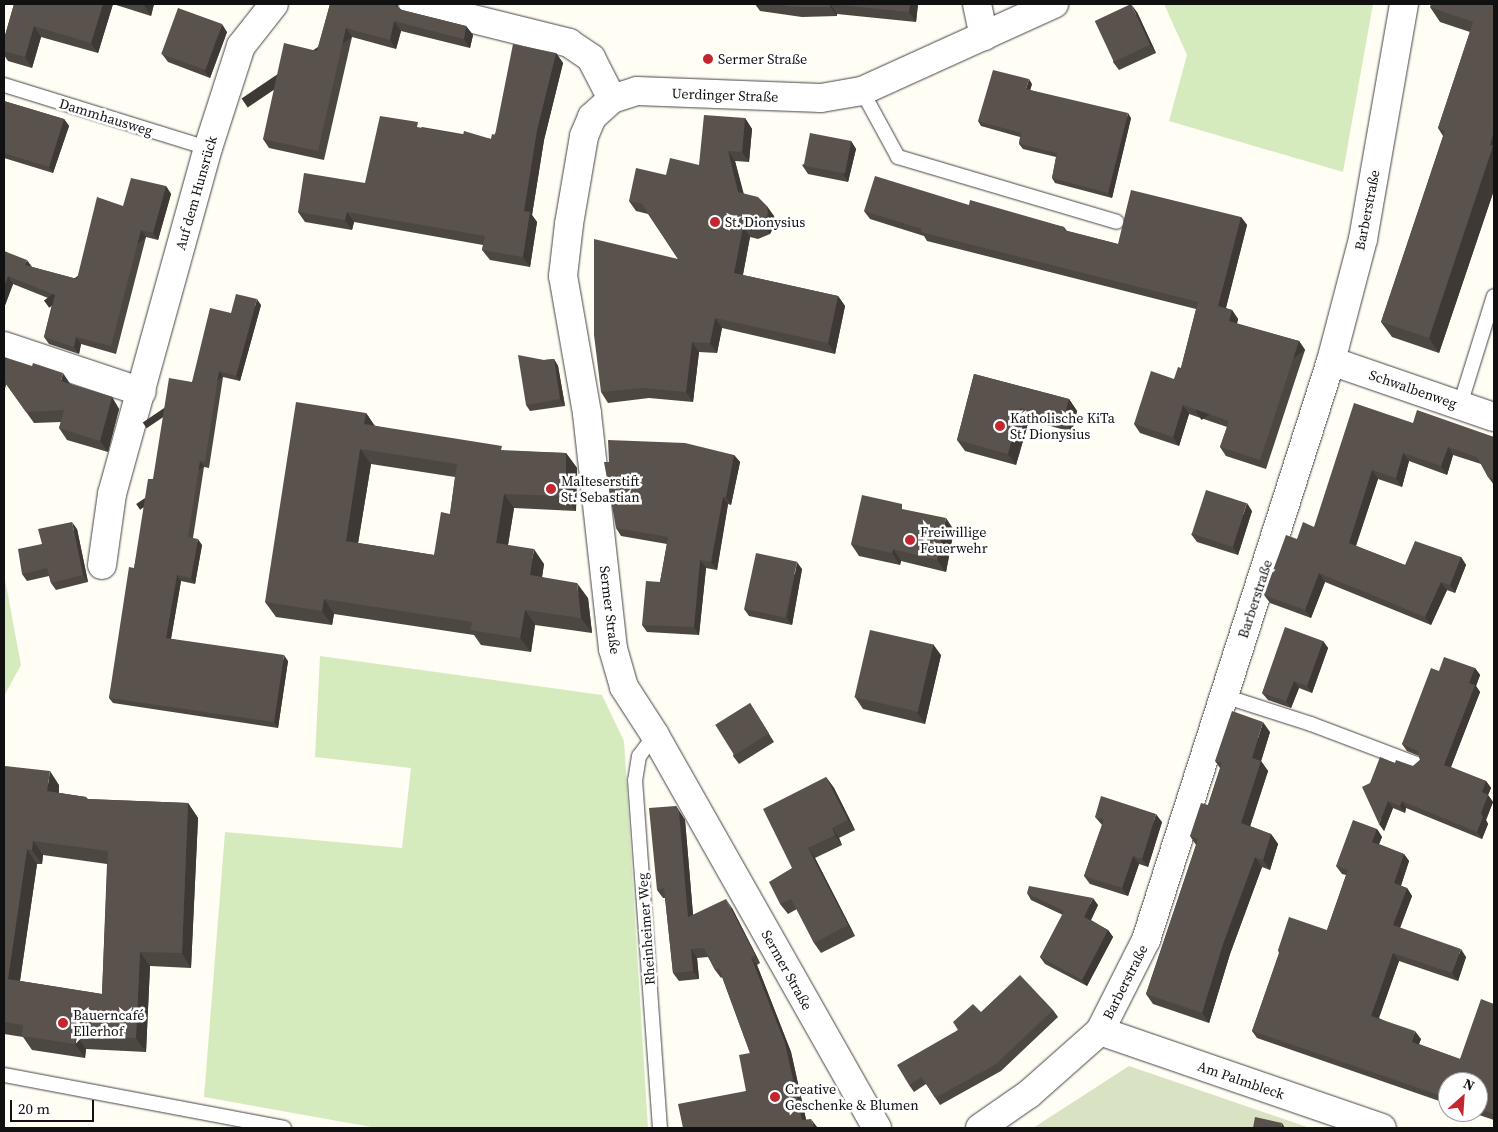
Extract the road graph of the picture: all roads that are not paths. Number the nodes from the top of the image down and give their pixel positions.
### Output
1 (274, 4) edge
2 (413, 4) edge
3 (977, 4) edge
4 (1054, 4) edge
5 (1404, 4) edge
6 (984, 36) junction
7 (4, 85) edge
8 (862, 91) junction
9 (612, 99) junction
10 (208, 148) junction
11 (1117, 222) dead end
12 (1494, 296) edge
13 (4, 346) edge
14 (1331, 361) junction
15 (142, 392) junction
16 (1460, 405) junction
17 (1494, 417) edge
18 (102, 565) dead end
19 (1224, 696) junction
20 (655, 735) junction
21 (1417, 764) edge
22 (1100, 1032) junction
23 (4, 1075) edge
24 (284, 1128) edge
25 (660, 1128) edge
26 (877, 1128) edge
27 (980, 1128) edge
28 (1382, 1128) edge

1 - 10 street, Auf dem Hunsrück
2 - 9 street
3 - 6 street
4 - 6 street, Uerdinger Straße
5 - 14 street, Barberstraße
6 - 8 street, Uerdinger Straße
7 - 10 lane, Dammhausweg
8 - 9 street, Uerdinger Straße
8 - 11 lane
9 - 20 street, Sermer Straße
10 - 15 street, Auf dem Hunsrück
12 - 16 lane
13 - 15 street
14 - 16 street, Schwalbenweg
14 - 19 street, Barberstraße
15 - 18 street, Auf dem Hunsrück
16 - 17 street, Schwalbenweg
19 - 21 lane
19 - 22 street, Barberstraße
20 - 25 lane, Rheinheimer Weg
20 - 26 street, Sermer Straße
22 - 27 street, Barberstraße
22 - 28 street, Am Palmbleck
23 - 24 lane

